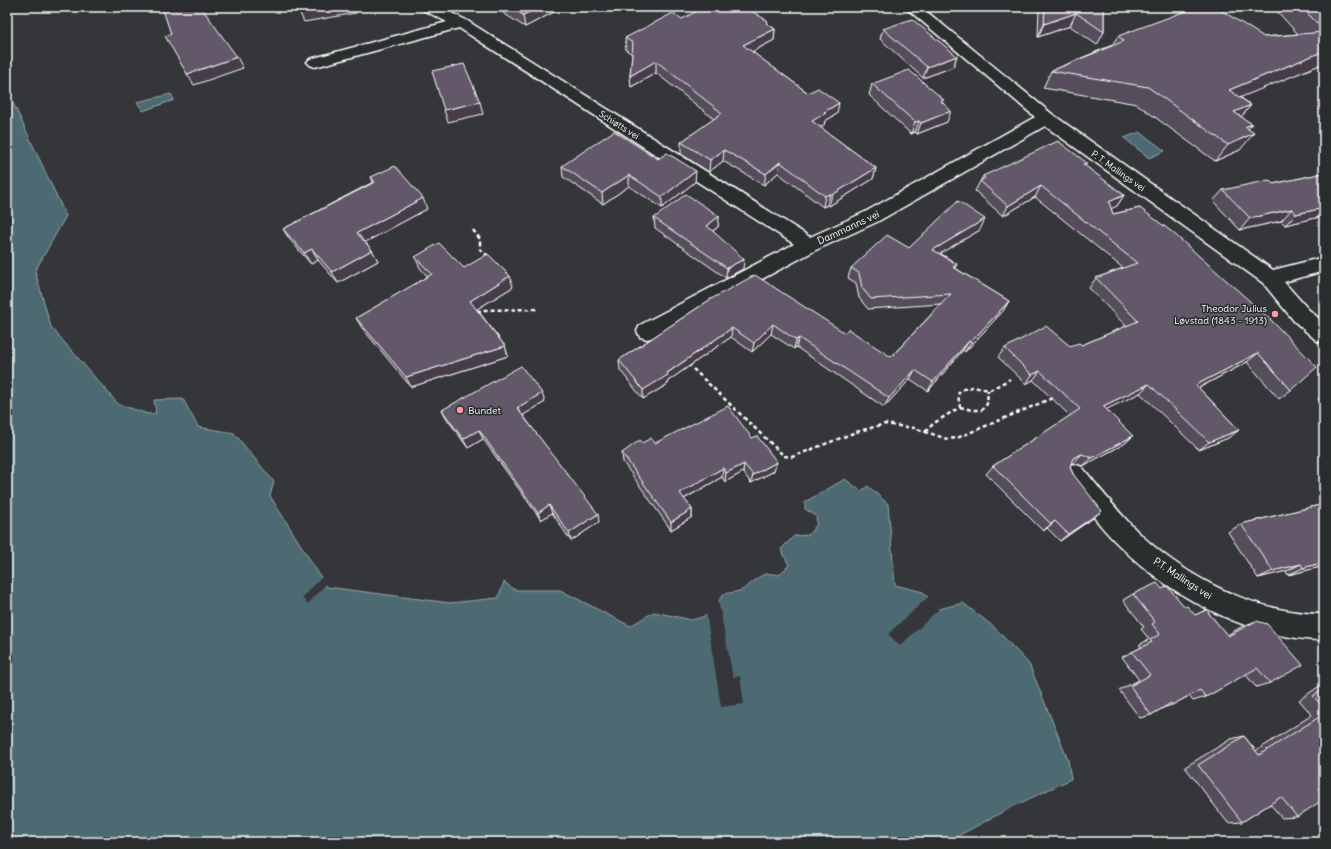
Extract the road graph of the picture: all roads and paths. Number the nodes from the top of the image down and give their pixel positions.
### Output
1 (428, 7) edge
2 (912, 7) edge
3 (1253, 7) edge
4 (1263, 7) edge
5 (461, 23) junction
6 (315, 62) dead end
7 (1046, 118) junction
8 (473, 230) dead end
9 (809, 245) junction
10 (490, 258) edge
11 (1324, 264) edge
12 (1270, 278) junction
13 (538, 309) dead end
14 (475, 313) edge
15 (647, 330) dead end
16 (1324, 335) edge
17 (685, 360) edge
18 (1010, 379) dead end
19 (988, 390) junction
20 (1060, 394) edge
21 (960, 407) junction
22 (925, 432) junction
23 (1074, 474) edge
24 (1324, 627) edge

1 - 5 street, Schiøtts vei
2 - 7 street, P. T. Mallings vei
3 - 4 street
5 - 6 street
5 - 9 street, Schiøtts vei
7 - 9 street, Dammanns vei
7 - 12 street, P. T. Mallings vei
8 - 10 path
9 - 15 street, Dammanns vei
11 - 12 street
12 - 16 street, P. T. Mallings vei
13 - 14 path
17 - 22 path
18 - 19 path
19 - 21 path
19 - 21 path
20 - 22 path
21 - 22 path
23 - 24 street, P.T. Mallings vei

